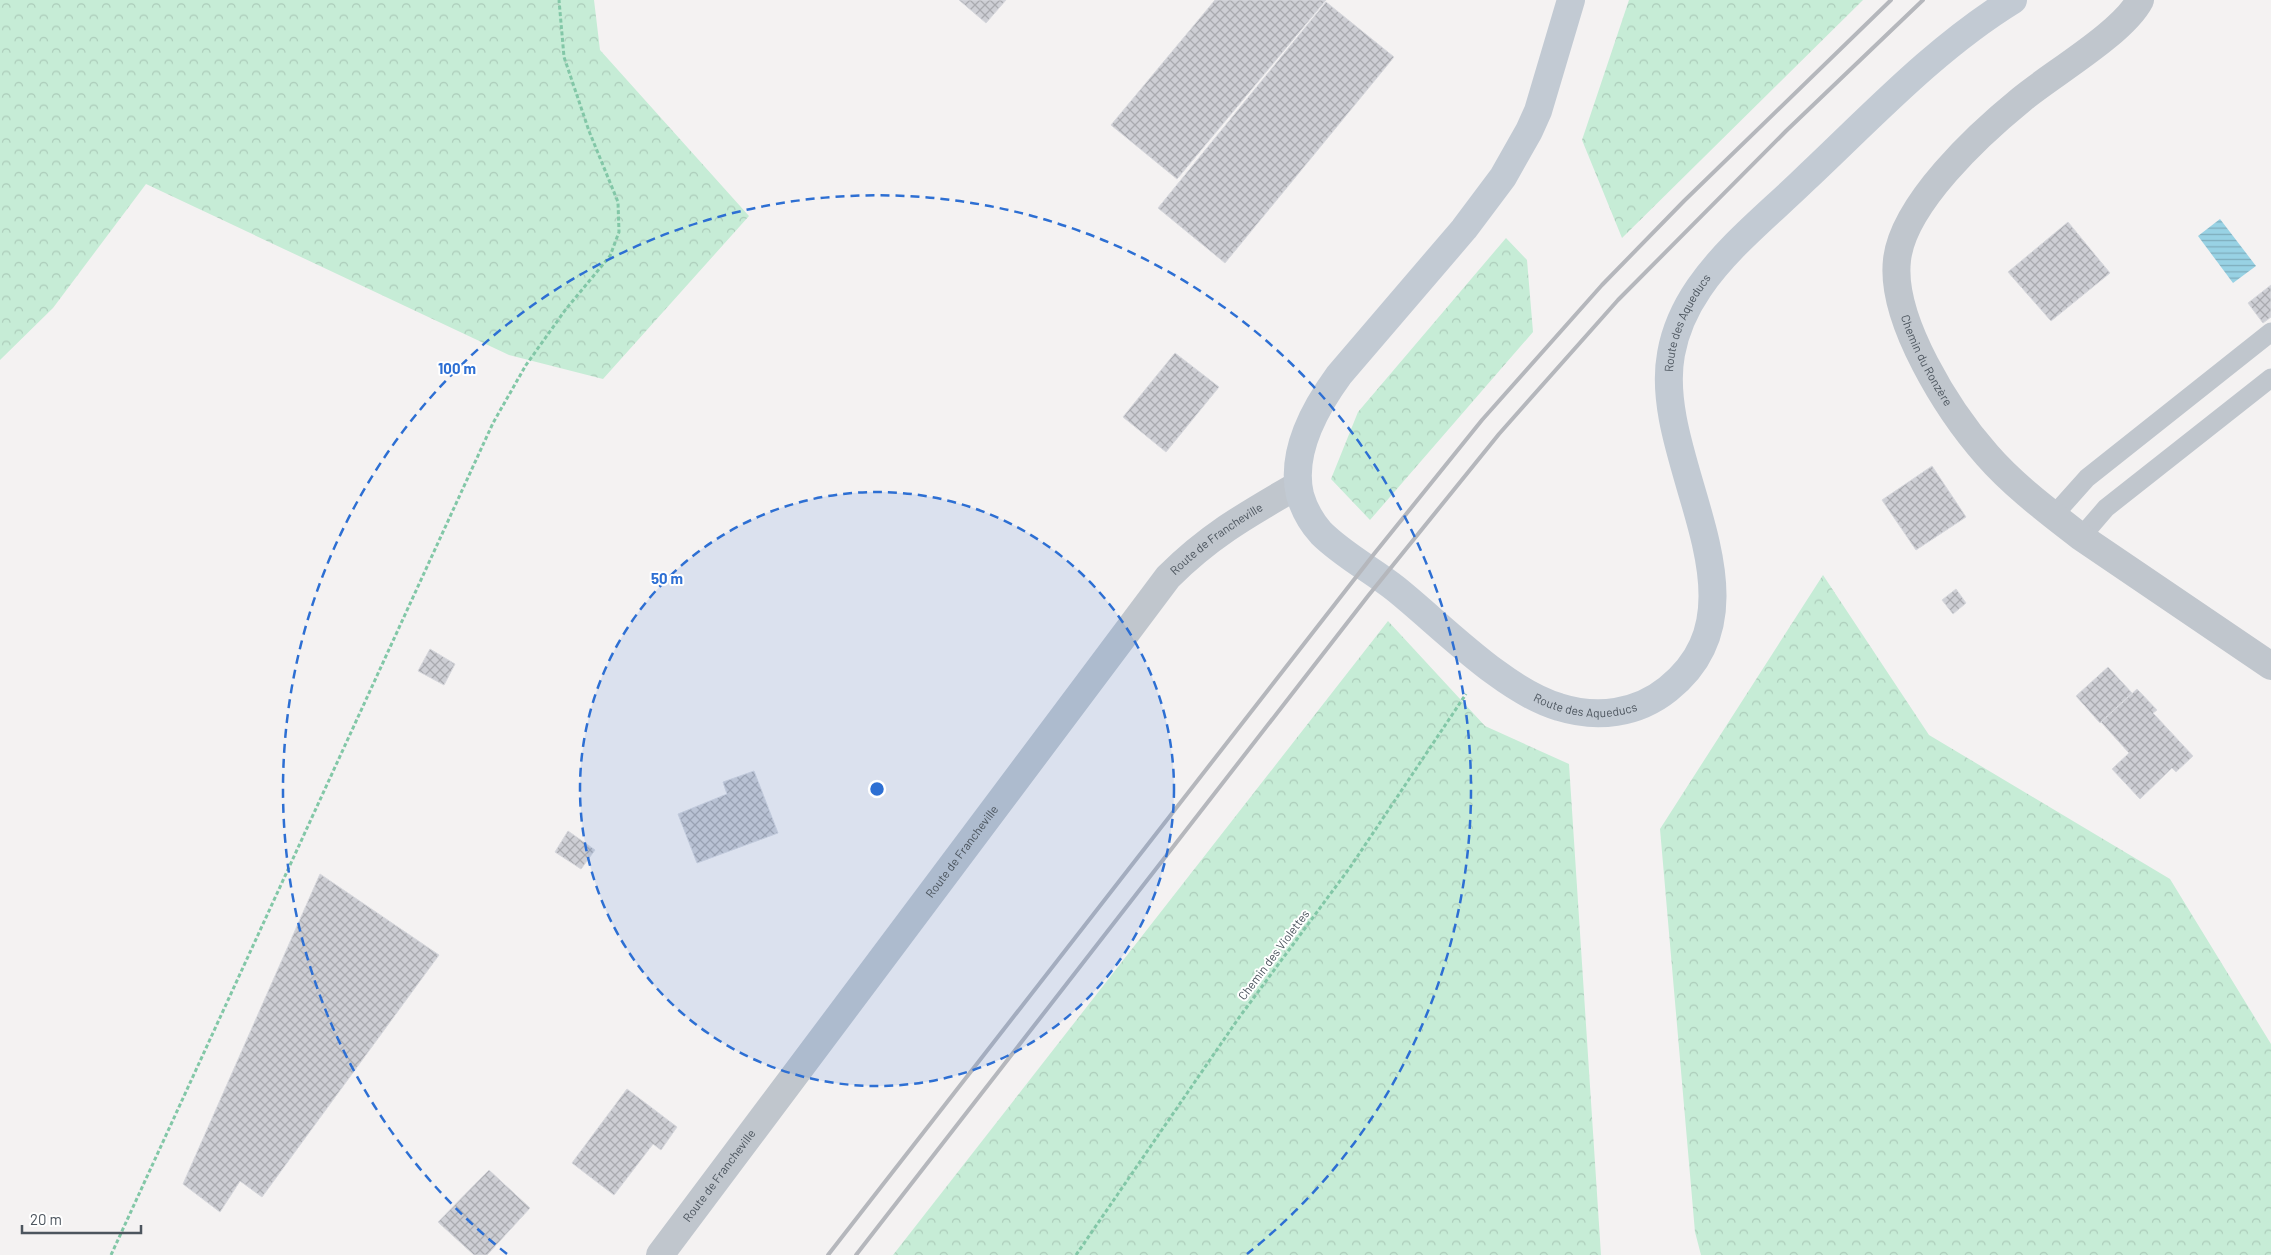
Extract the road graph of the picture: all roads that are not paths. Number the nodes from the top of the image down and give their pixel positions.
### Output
1 (1571, 0) edge
2 (2013, 0) edge
3 (2140, 0) edge
4 (2271, 332) edge
5 (2271, 378) edge
6 (1298, 485) junction
7 (2053, 516) junction
8 (2081, 538) junction
9 (2271, 666) edge
10 (660, 1255) edge

1 - 6 main road, Route des Aqueducs
2 - 6 main road, Route des Aqueducs
3 - 7 street, Chemin du Ronzère
4 - 7 lane
5 - 8 lane
6 - 10 street, Route de Francheville
7 - 8 street, Chemin du Ronzère
8 - 9 street, Chemin du Ronzère

